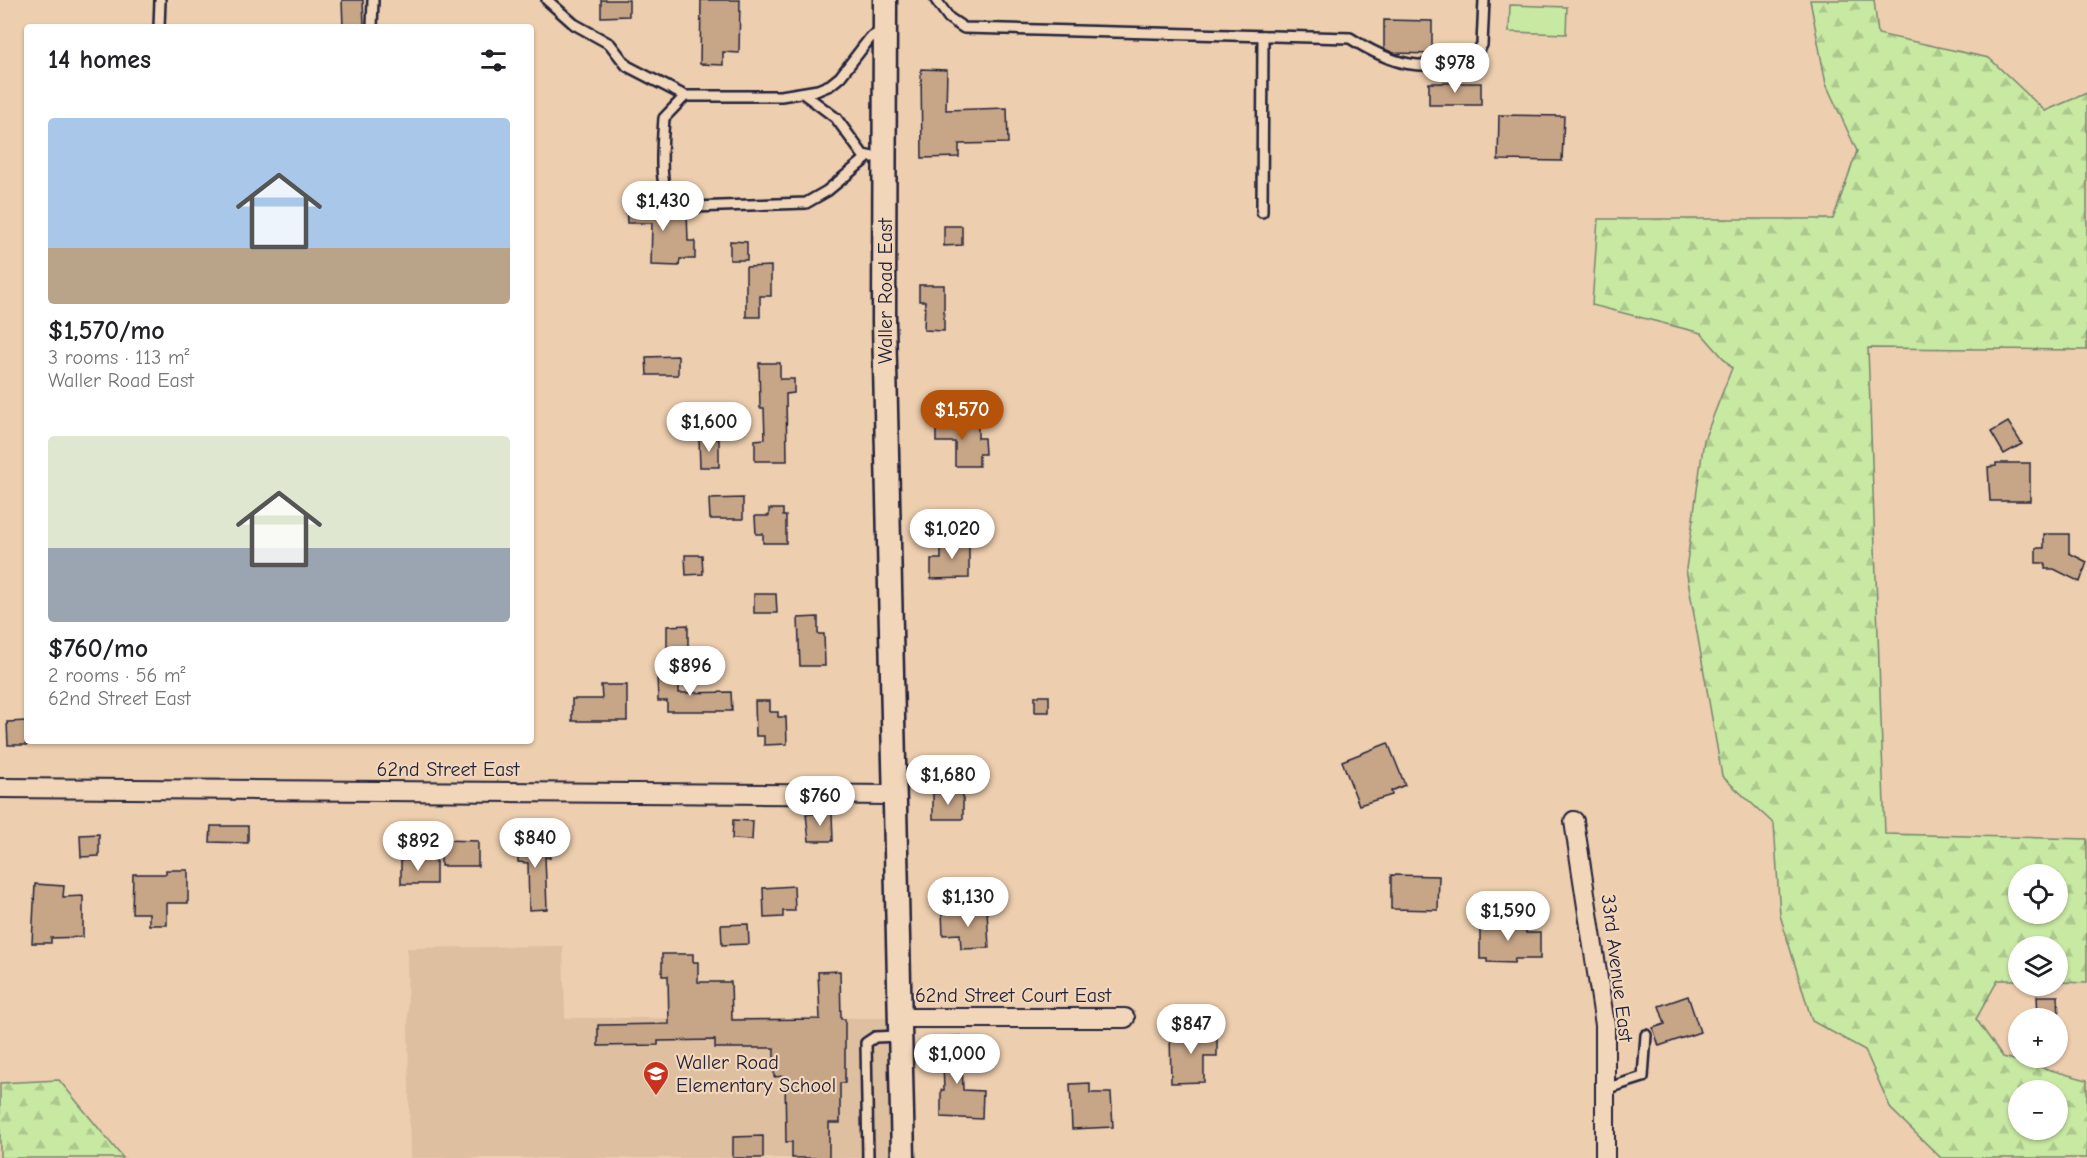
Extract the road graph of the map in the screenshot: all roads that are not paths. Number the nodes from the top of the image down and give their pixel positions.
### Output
1 (160, 0) edge
2 (374, 0) edge
3 (547, 0) edge
4 (885, 0) edge
5 (936, 0) edge
6 (1484, 0) edge
7 (159, 24) edge
8 (372, 24) edge
9 (885, 28) junction
10 (1263, 36) junction
11 (804, 94) junction
12 (685, 96) junction
13 (876, 158) junction
14 (1262, 212) dead end
15 (0, 788) edge
16 (895, 795) junction
17 (1574, 821) dead end
18 (1125, 1018) dead end
19 (901, 1027) junction
20 (1646, 1035) dead end
21 (1605, 1089) junction
22 (868, 1158) edge
23 (903, 1158) edge
24 (1605, 1158) edge

1 - 7 lane
2 - 8 lane
3 - 12 lane
4 - 9 street, Waller Road East
5 - 10 lane
6 - 10 lane
9 - 11 lane
9 - 13 street, Waller Road East
10 - 14 lane
11 - 12 lane
11 - 13 lane
12 - 13 lane
13 - 16 street, Waller Road East
15 - 16 street, 62nd Street East
16 - 19 street, Waller Road East
17 - 21 street, 33rd Avenue East
18 - 19 street, 62nd Street Court East
19 - 22 lane
19 - 23 street, Waller Road East
20 - 21 lane
21 - 24 street, 33rd Avenue East

